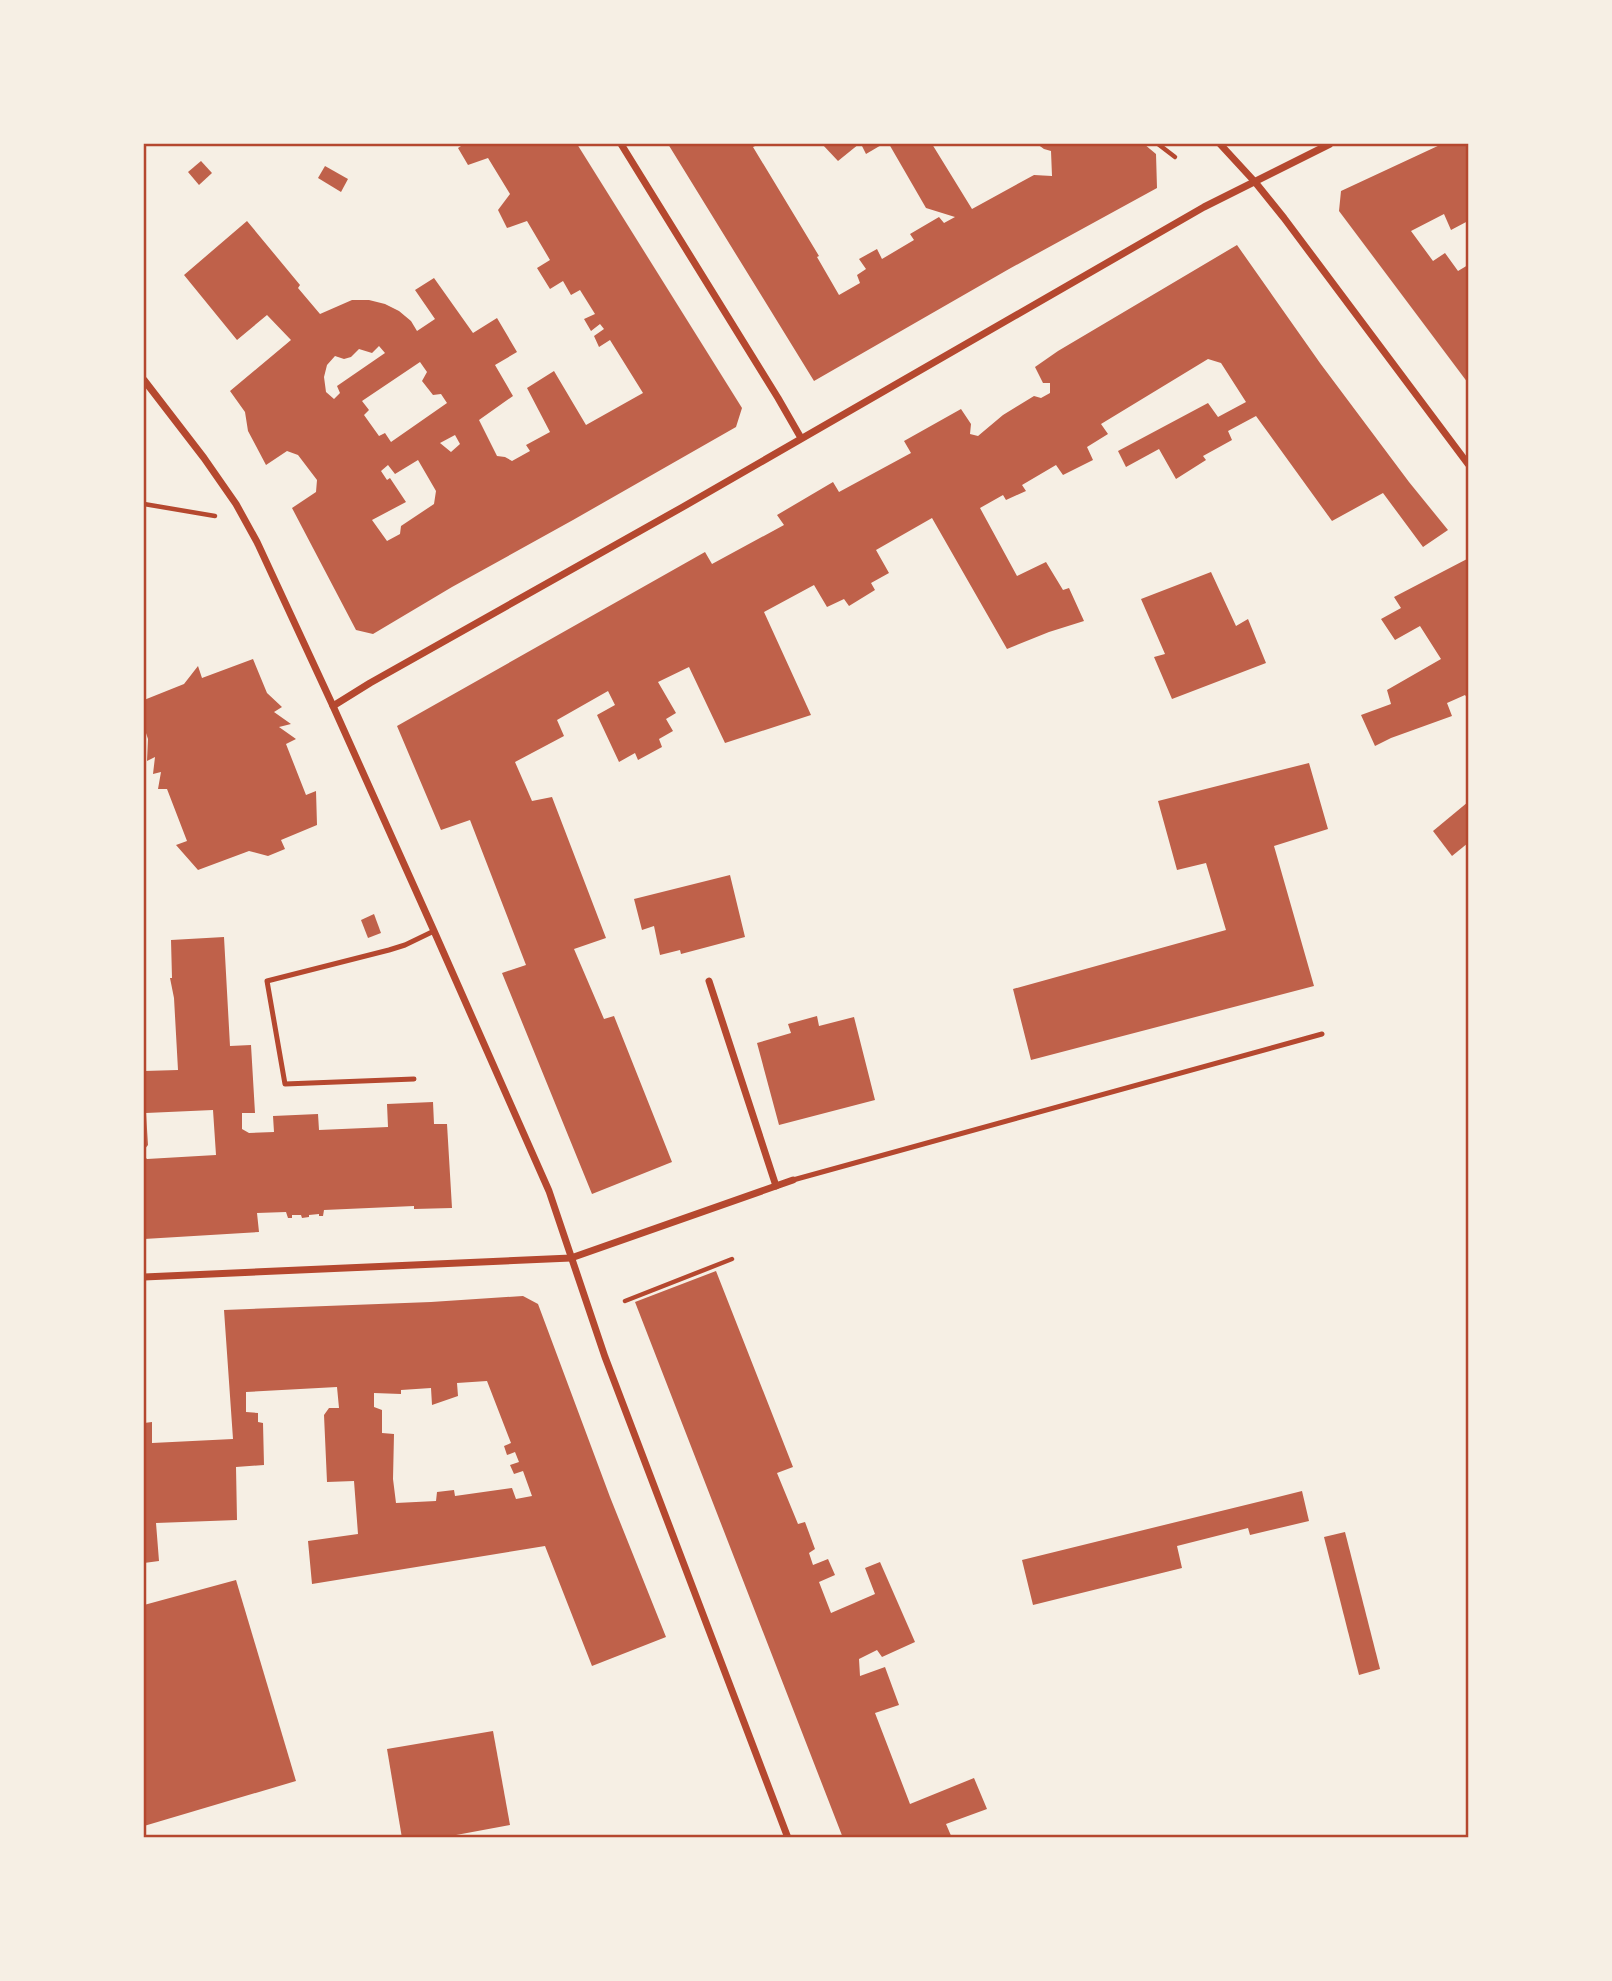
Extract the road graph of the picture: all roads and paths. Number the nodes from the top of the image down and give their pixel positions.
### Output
1 (621, 144) edge
2 (1158, 144) edge
3 (1220, 144) edge
4 (1330, 144) edge
5 (1175, 157) dead end
6 (1255, 182) junction
7 (144, 380) edge
8 (801, 438) junction
9 (1468, 464) edge
10 (144, 504) edge
11 (220, 517) dead end
12 (333, 706) junction
13 (434, 931) junction
14 (709, 981) dead end
15 (1322, 1034) dead end
16 (414, 1079) dead end
17 (793, 1180) joint
18 (776, 1186) junction
19 (570, 1258) junction
20 (732, 1259) dead end
21 (144, 1277) edge
22 (625, 1301) dead end
23 (788, 1838) edge

1 - 8 street
2 - 5 path
3 - 6 street
4 - 6 street
6 - 8 street
6 - 9 street
7 - 12 street
8 - 12 street
10 - 11 path
12 - 13 street
13 - 16 lane
13 - 19 street
14 - 18 street
15 - 17 lane
17 - 18 street
18 - 19 street
19 - 21 street
19 - 23 street
20 - 22 path

